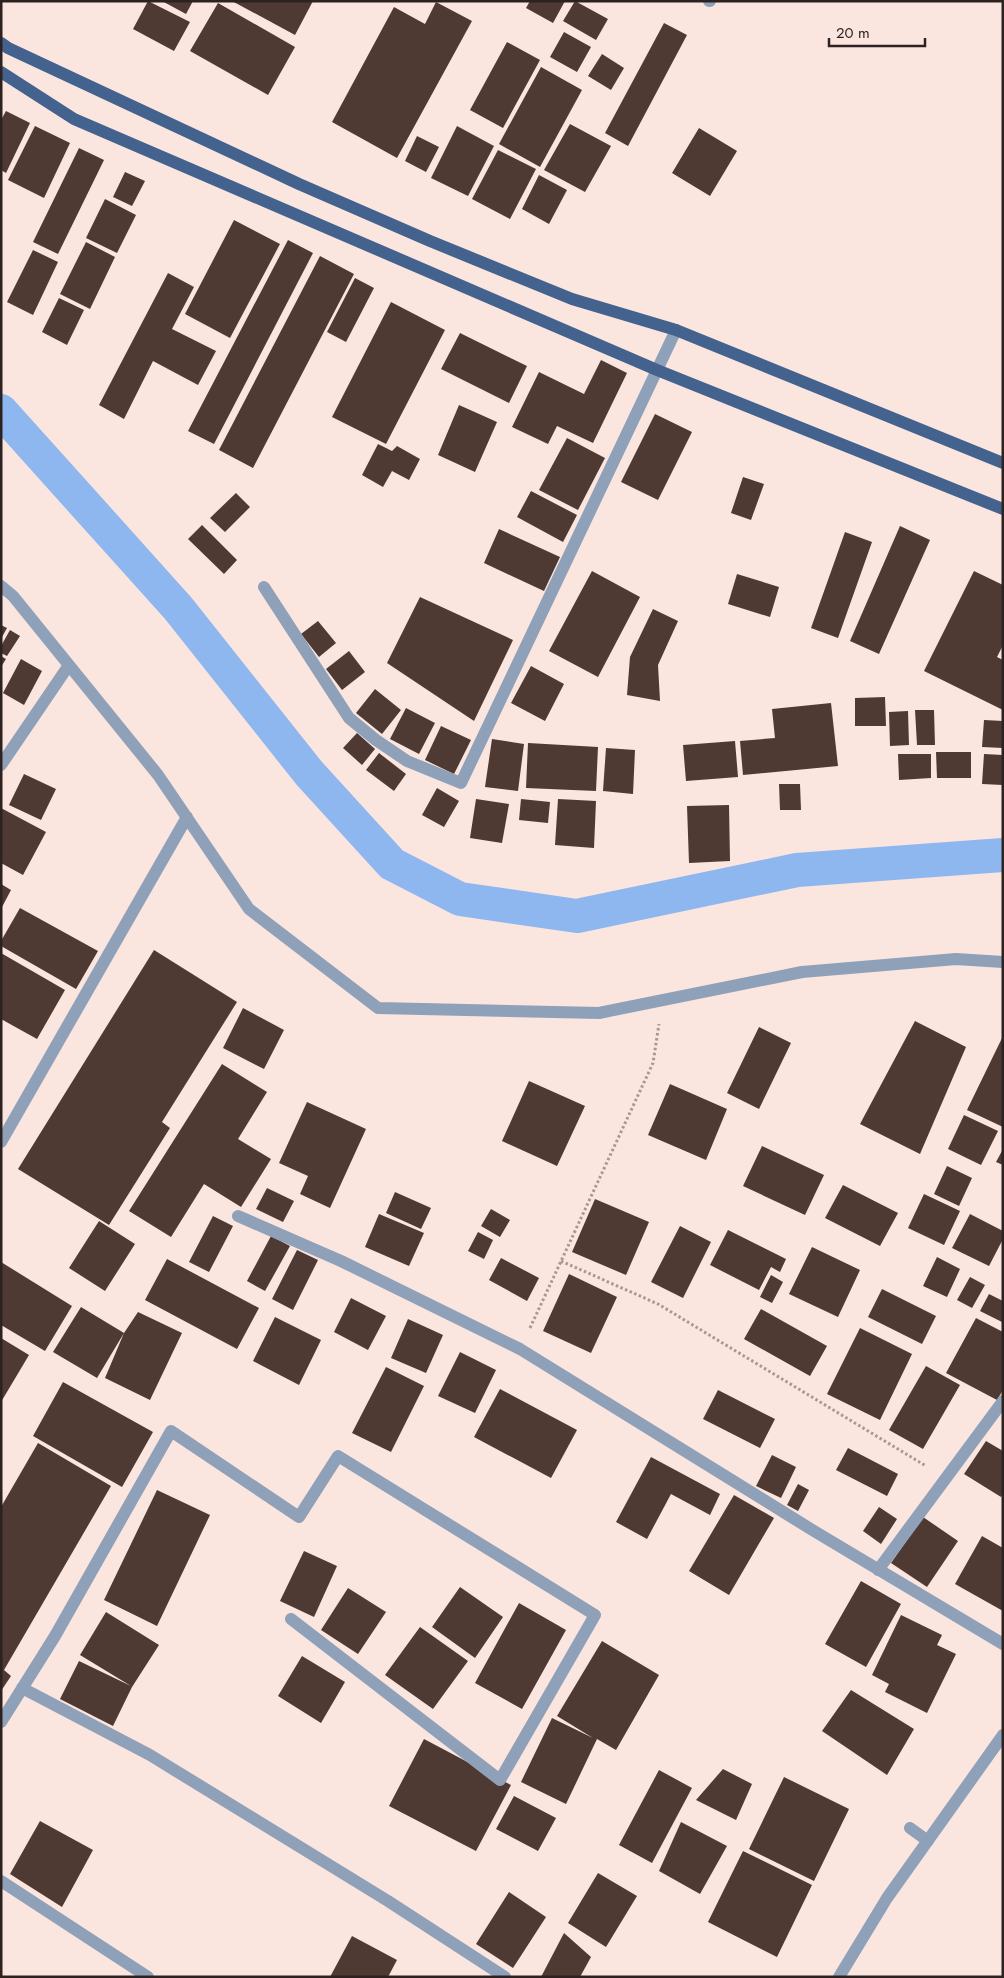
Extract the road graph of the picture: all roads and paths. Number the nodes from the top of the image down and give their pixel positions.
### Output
1 (1, 43) edge
2 (1, 72) edge
3 (676, 330) junction
4 (657, 370) junction
5 (1003, 463) edge
6 (1003, 509) edge
7 (1, 586) edge
8 (264, 587) dead end
9 (69, 664) junction
10 (1, 765) edge
11 (187, 817) junction
12 (1003, 962) edge
13 (662, 1000) junction
14 (1, 1142) edge
15 (238, 1216) dead end
16 (561, 1261) junction
17 (520, 1349) junction
18 (1003, 1401) edge
19 (946, 1478) junction
20 (878, 1570) junction
21 (291, 1619) dead end
22 (1003, 1644) edge
23 (22, 1688) junction
24 (1, 1722) edge
25 (1003, 1734) edge
26 (910, 1828) dead end
27 (928, 1841) junction
28 (1, 1881) edge
29 (148, 1977) edge
30 (505, 1977) edge
31 (839, 1977) edge

1 - 3 main road
2 - 4 main road
3 - 4 street
3 - 5 main road
4 - 6 main road
4 - 8 street
7 - 9 street
9 - 10 street
9 - 11 street
11 - 13 street
11 - 14 street
12 - 13 street
13 - 16 path
15 - 17 street
16 - 17 path
16 - 19 path
17 - 20 street
18 - 19 street
19 - 20 street
20 - 22 street
21 - 23 street
23 - 24 street
23 - 30 street
25 - 27 street
26 - 27 street
27 - 31 street
28 - 29 street

